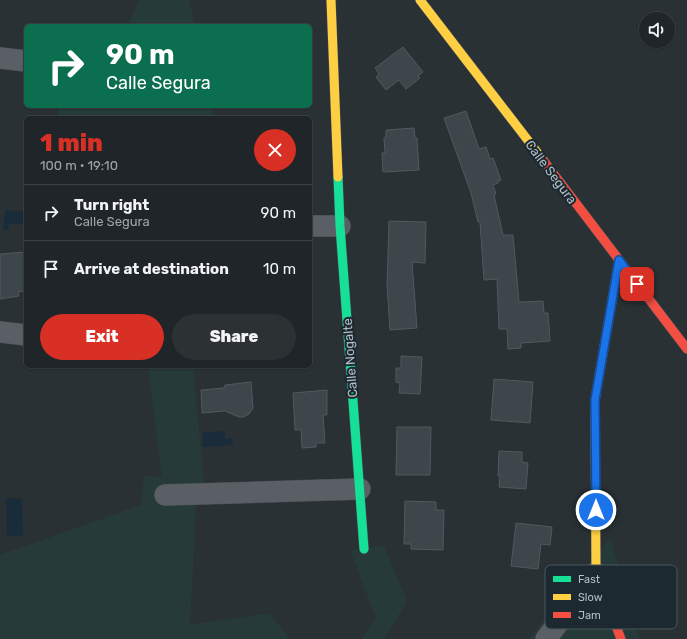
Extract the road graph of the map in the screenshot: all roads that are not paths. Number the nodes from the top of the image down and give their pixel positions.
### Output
1 (331, 0) edge
2 (420, 0) edge
3 (0, 58) edge
4 (24, 61) edge
5 (312, 226) edge
6 (340, 226) junction
7 (619, 260) junction
8 (0, 332) edge
9 (24, 335) edge
10 (686, 344) edge
11 (360, 489) junction
12 (165, 495) dead end
13 (364, 549) dead end
14 (596, 565) edge
15 (554, 629) edge
16 (617, 629) edge
17 (546, 639) edge
18 (621, 639) edge

1 - 6 street, Calle Nogalte
2 - 7 street, Calle Segura
3 - 4 street
5 - 6 street
6 - 11 street, Calle Nogalte
7 - 10 street, Calle Segura
7 - 14 street
8 - 9 street
11 - 12 street
11 - 13 street, Calle Nogalte
15 - 17 street
16 - 18 street

